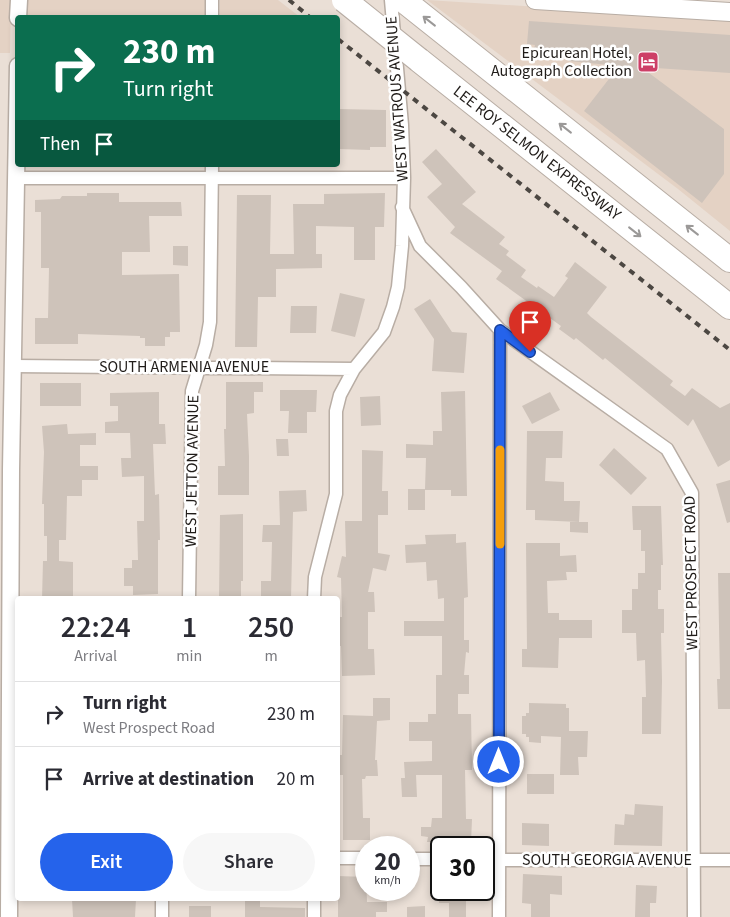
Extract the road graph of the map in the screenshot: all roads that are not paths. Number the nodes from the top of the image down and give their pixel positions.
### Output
1 (19, 0) edge
2 (212, 0) edge
3 (344, 0) edge
4 (391, 0) edge
5 (403, 0) edge
6 (535, 0) edge
7 (590, 2) edge
8 (730, 12) edge
9 (18, 15) edge
10 (212, 15) edge
11 (16, 167) edge
12 (212, 171) edge
13 (16, 178) junction
14 (404, 178) junction
15 (402, 207) junction
16 (730, 260) edge
17 (730, 307) edge
18 (500, 330) junction
19 (14, 366) junction
20 (200, 367) junction
21 (354, 369) junction
22 (5, 470) edge
23 (189, 596) edge
24 (314, 596) edge
25 (340, 858) edge
26 (355, 858) edge
27 (14, 859) edge
28 (495, 860) edge
29 (499, 860) junction
30 (694, 860) junction
31 (730, 860) edge
32 (162, 901) edge
33 (314, 901) edge
34 (9, 917) edge
35 (162, 917) edge
36 (314, 917) edge
37 (499, 917) edge
38 (694, 917) edge

1 - 9 street
2 - 10 street
3 -> 17 highway, LEE ROY SELMON EXPRESSWAY, bridge
4 - 14 street, WEST WATROUS AVENUE
16 -> 5 highway
6 - 7 main road
7 - 8 main road
11 - 13 street
12 - 13 street
12 - 14 street
12 - 20 street, WEST JETTON AVENUE
13 - 19 street
14 - 15 street, WEST WATROUS AVENUE
15 - 18 street, WEST PROSPECT ROAD
15 - 21 street, WEST WATROUS AVENUE
18 - 29 street
18 - 30 street, WEST PROSPECT ROAD
19 - 20 street, SOUTH ARMENIA AVENUE
19 - 22 street
20 - 21 street, SOUTH ARMENIA AVENUE
20 - 23 street, WEST JETTON AVENUE
21 - 24 street, WEST WATROUS AVENUE
22 - 27 street
25 - 26 street
27 - 34 street
28 - 29 street, SOUTH GEORGIA AVENUE
29 - 30 street, SOUTH GEORGIA AVENUE
29 - 37 street
30 - 31 street, SOUTH GEORGIA AVENUE
30 - 38 street, WEST PROSPECT ROAD
32 - 35 street
33 - 36 street

